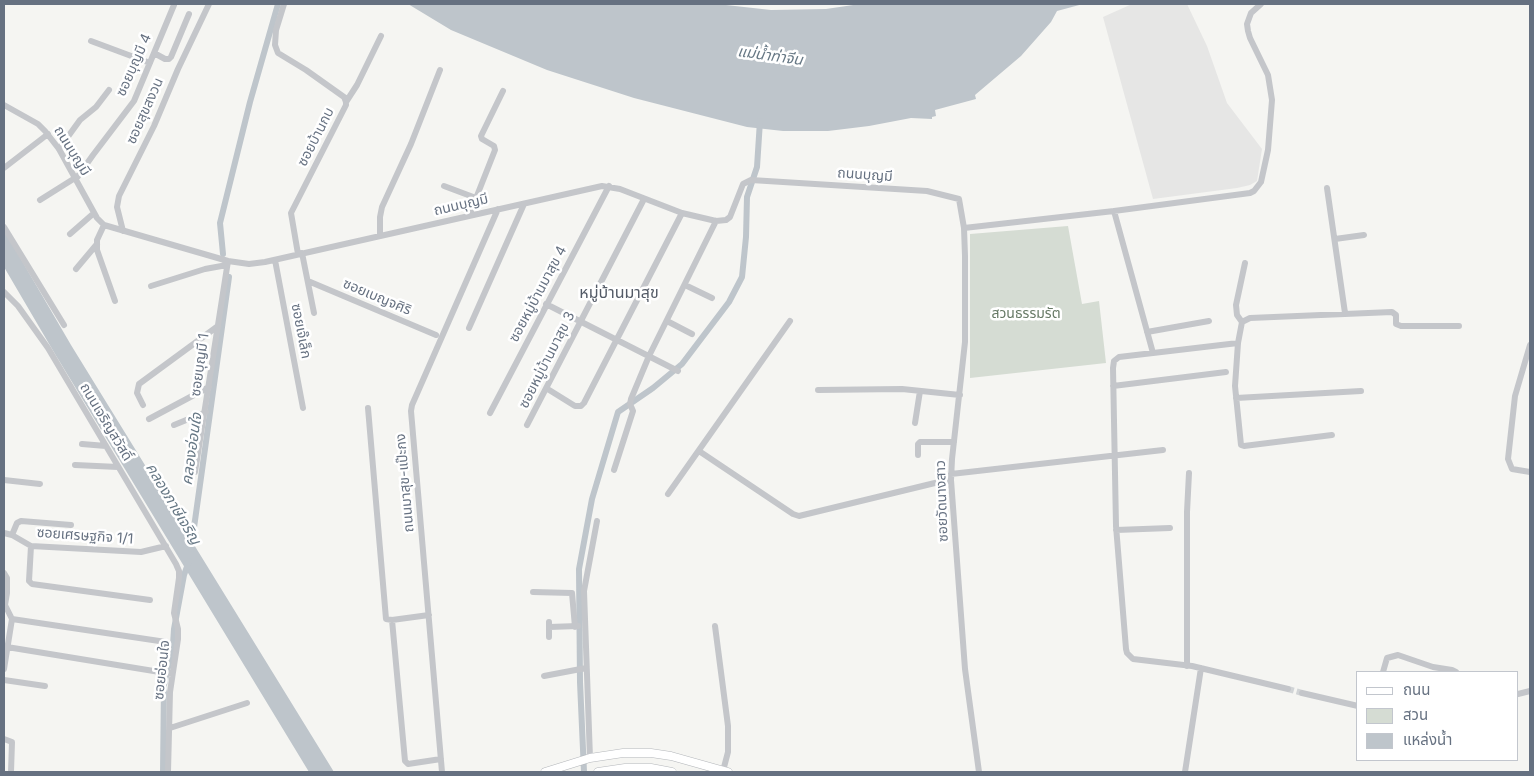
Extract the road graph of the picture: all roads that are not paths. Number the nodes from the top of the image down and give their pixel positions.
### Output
1 (209, 4) edge
2 (284, 4) edge
3 (1260, 4) edge
4 (174, 6) dead end
5 (189, 14) dead end
6 (382, 36) dead end
7 (91, 41) dead end
8 (154, 53) junction
9 (150, 63) junction
10 (440, 70) dead end
11 (109, 90) dead end
12 (503, 90) dead end
13 (346, 102) junction
14 (5, 108) edge
15 (48, 134) junction
16 (59, 149) junction
17 (4, 168) edge
18 (76, 179) junction
19 (444, 186) dead end
20 (609, 186) junction
21 (1327, 188) dead end
22 (476, 198) junction
23 (644, 199) junction
24 (959, 199) joint
25 (40, 200) dead end
26 (524, 204) junction
27 (498, 209) junction
28 (1114, 211) junction
29 (94, 213) junction
30 (682, 213) junction
31 (469, 216) junction
32 (716, 221) junction
33 (104, 225) junction
34 (4, 227) edge
35 (964, 228) junction
36 (123, 231) junction
37 (70, 234) dead end
38 (1364, 235) dead end
39 (380, 236) junction
40 (1335, 239) junction
41 (97, 244) junction
42 (300, 254) junction
43 (275, 260) junction
44 (228, 263) junction
45 (1245, 263) dead end
46 (76, 269) dead end
47 (308, 281) junction
48 (685, 285) junction
49 (151, 286) dead end
50 (4, 292) edge
51 (712, 298) dead end
52 (114, 301) dead end
53 (546, 304) junction
54 (314, 313) dead end
55 (1345, 313) junction
56 (667, 321) junction
57 (790, 321) dead end
58 (1209, 321) dead end
59 (580, 322) junction
60 (1242, 322) junction
61 (64, 325) dead end
62 (218, 326) junction
63 (1458, 326) dead end
64 (469, 328) dead end
65 (1147, 332) junction
66 (692, 334) dead end
67 (436, 335) dead end
68 (616, 340) junction
69 (1238, 343) junction
70 (1530, 345) edge
71 (1153, 353) junction
72 (648, 356) junction
73 (678, 371) dead end
74 (1226, 372) dead end
75 (1113, 386) junction
76 (209, 387) junction
77 (546, 388) junction
78 (818, 390) dead end
79 (920, 391) junction
80 (1360, 391) dead end
81 (960, 395) junction
82 (1236, 398) junction
83 (143, 405) dead end
84 (303, 408) dead end
85 (368, 408) dead end
86 (206, 412) junction
87 (490, 413) dead end
88 (149, 419) dead end
89 (915, 423) dead end
90 (174, 425) dead end
91 (527, 426) dead end
92 (1332, 435) dead end
93 (954, 442) junction
94 (82, 444) dead end
95 (106, 446) junction
96 (1163, 450) dead end
97 (699, 451) junction
98 (918, 455) dead end
99 (1114, 455) junction
100 (75, 466) dead end
101 (118, 467) junction
102 (614, 470) dead end
103 (195, 472) dead end
104 (1530, 472) edge
105 (1189, 473) dead end
106 (951, 477) junction
107 (4, 480) edge
108 (40, 484) dead end
109 (668, 494) dead end
110 (597, 522) dead end
111 (71, 525) dead end
112 (1170, 528) dead end
113 (1116, 530) junction
114 (4, 533) edge
115 (12, 535) junction
116 (31, 546) junction
117 (166, 546) junction
118 (178, 571) joint
119 (4, 573) edge
120 (533, 592) dead end
121 (150, 600) dead end
122 (429, 615) junction
123 (12, 619) junction
124 (392, 620) junction
125 (584, 626) junction
126 (716, 626) dead end
127 (575, 627) junction
128 (549, 637) dead end
129 (166, 642) dead end
130 (7, 648) junction
131 (1186, 666) junction
132 (586, 668) junction
133 (1201, 668) junction
134 (4, 669) edge
135 (1383, 671) edge
136 (1454, 671) edge
137 (168, 673) junction
138 (544, 676) dead end
139 (4, 680) edge
140 (45, 686) dead end
141 (1288, 689) tunnel mouth
142 (1302, 693) tunnel mouth
143 (247, 703) dead end
144 (1356, 706) edge
145 (170, 728) junction
146 (6, 740) edge
147 (590, 758) junction
148 (441, 759) junction
149 (11, 772) edge
150 (168, 772) edge
151 (442, 772) edge
152 (544, 772) edge
153 (598, 772) edge
154 (672, 772) edge
155 (725, 772) edge
156 (979, 772) edge
157 (1185, 772) edge

1 - 36 street, ซอยสุขสงวน
2 - 13 street, ซอยบ้านกบ
3 - 28 street
4 - 8 street, ซอยบุญมี 4
5 - 8 street
6 - 13 street
7 - 9 street
8 - 9 street, ซอยบุญมี 4
9 - 18 street, ซอยบุญมี 4
10 - 39 street
11 - 16 street
12 - 22 street
13 - 42 street, ซอยบ้านกบ
14 - 15 street, ถนนบุญมี
15 - 16 street, ถนนบุญมี
15 - 17 street
16 - 18 street, ถนนบุญมี
18 - 25 street
18 - 29 street, ถนนบุญมี
19 - 22 street
20 - 23 street, ถนนบุญมี
20 - 26 street, ถนนบุญมี
20 - 53 street, ซอยหมู่บ้านมาสุข 4
21 - 40 street
22 - 31 street
23 - 30 street, ถนนบุญมี
23 - 59 street, ซอยหมู่บ้านมาสุข 3
24 - 32 street, ถนนบุญมี
24 - 35 street, ซอยวัดนางสาว
26 - 27 street, ถนนบุญมี
26 - 64 street
27 - 31 street, ถนนบุญมี
27 - 122 street, ถนนมาสุข-แป๊ะกง
28 - 35 street
28 - 65 street
29 - 33 street, ถนนบุญมี
29 - 37 street
30 - 32 street, ถนนบุญมี
30 - 68 street
31 - 39 street, ถนนบุญมี
32 - 48 street
33 - 36 street, ถนนบุญมี
33 - 41 street
34 - 61 street
35 - 81 street, ซอยวัดนางสาว
36 - 44 street, ถนนบุญมี
38 - 40 street
39 - 42 street, ถนนบุญมี
40 - 55 street
41 - 46 street
41 - 52 street
42 - 43 street, ถนนบุญมี
42 - 47 street
43 - 44 street, ถนนบุญมี
43 - 84 street, ซอยเจ๊เล็ก
44 - 49 street
44 - 62 street, ซอยบุญมี 1
45 - 60 street
47 - 54 street
47 - 67 street, ซอยเบญจศิริ
48 - 51 street
48 - 56 street
50 - 95 street, ถนนเจริญสวัสดิ์
53 - 59 street
53 - 87 street, ซอยหมู่บ้านมาสุข 4
55 - 60 street
55 - 63 street
56 - 66 street
56 - 72 street
57 - 97 street
58 - 65 street
59 - 68 street
59 - 77 street, ซอยหมู่บ้านมาสุข 3
60 - 69 street
62 - 76 street, ซอยบุญมี 1
62 - 83 street
65 - 71 street
68 - 72 street
68 - 77 street
69 - 71 street
69 - 82 street
70 - 104 street
71 - 75 street
72 - 73 street
72 - 102 street
74 - 75 street
75 - 99 street
76 - 86 street, ซอยบุญมี 1
76 - 88 street
77 - 91 street, ซอยหมู่บ้านมาสุข 3
78 - 79 street
79 - 81 street
79 - 89 street
80 - 82 street
81 - 93 street, ซอยวัดนางสาว
82 - 92 street
85 - 124 street
86 - 90 street
86 - 103 street, ซอยบุญมี 1
93 - 98 street
93 - 106 street, ซอยวัดนางสาว
94 - 95 street
95 - 101 street, ถนนเจริญสวัสดิ์
96 - 99 street
97 - 106 street
97 - 109 street
99 - 106 street
99 - 113 street
100 - 101 street
101 - 117 street, ถนนเจริญสวัสดิ์
105 - 131 street
106 - 156 street, ซอยวัดนางสาว
107 - 108 street
110 - 125 street
111 - 115 street
112 - 113 street
113 - 131 street
114 - 115 street, ซอยเศรษฐกิจ 1/1
115 - 116 street, ซอยเศรษฐกิจ 1/1
116 - 117 street, ซอยเศรษฐกิจ 1/1
116 - 121 street
117 - 118 street, ถนนเจริญสวัสดิ์
118 - 137 street, ซอยอ่อนใจ
119 - 123 street
120 - 127 street
122 - 124 street
122 - 148 street, ถนนมาสุข-แป๊ะกง
123 - 129 street
123 - 130 street
124 - 148 street
125 - 127 street
125 - 132 street
126 - 155 street
127 - 128 street
130 - 134 street
130 - 137 street
131 - 133 street
132 - 138 street
132 - 147 street
133 - 141 street
133 - 157 street
135 - 136 street
137 - 145 street, ซอยอ่อนใจ
139 - 140 street
142 - 144 street
143 - 145 street
145 - 150 street, ซอยอ่อนใจ
146 - 149 street
147 - 152 main road
147 - 155 main road
148 - 151 street, ถนนมาสุข-แป๊ะกง
153 - 154 main road

